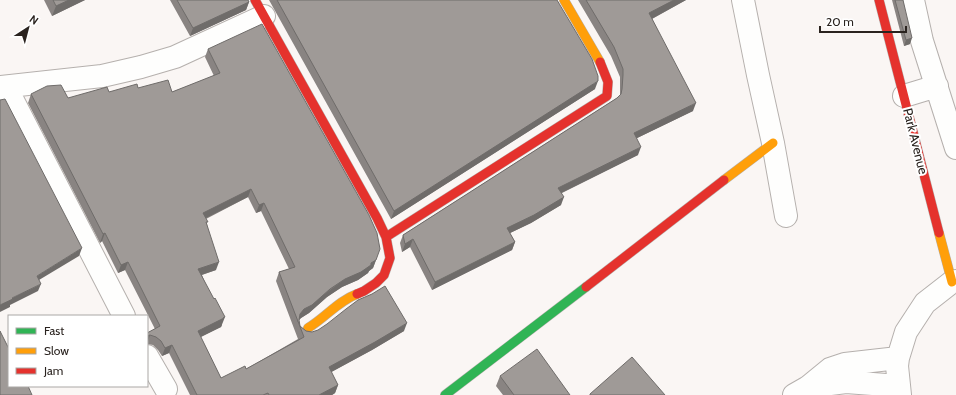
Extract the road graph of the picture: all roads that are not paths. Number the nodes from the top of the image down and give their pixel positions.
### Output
1 (564, 0) edge
2 (743, 0) edge
3 (879, 0) edge
4 (913, 0) edge
5 (259, 8) edge
6 (936, 86) junction
7 (3, 87) edge
8 (904, 96) junction
9 (774, 143) junction
10 (956, 148) edge
11 (786, 216) dead end
12 (386, 237) junction
13 (954, 282) edge
14 (123, 315) edge
15 (308, 328) dead end
16 (148, 358) edge
17 (898, 358) junction
18 (166, 389) dead end
19 (900, 390) edge
20 (801, 391) edge
21 (452, 393) edge

1 - 12 street
2 - 9 street
3 - 8 street, Park Avenue
4 - 6 street
5 - 7 street
5 - 12 street
6 - 8 street
6 - 10 street
7 - 14 street
8 - 13 street, Park Avenue
9 - 11 street
9 - 21 street
12 - 15 street
13 - 17 street
16 - 18 street
17 - 19 street
17 - 20 street
19 - 20 street

